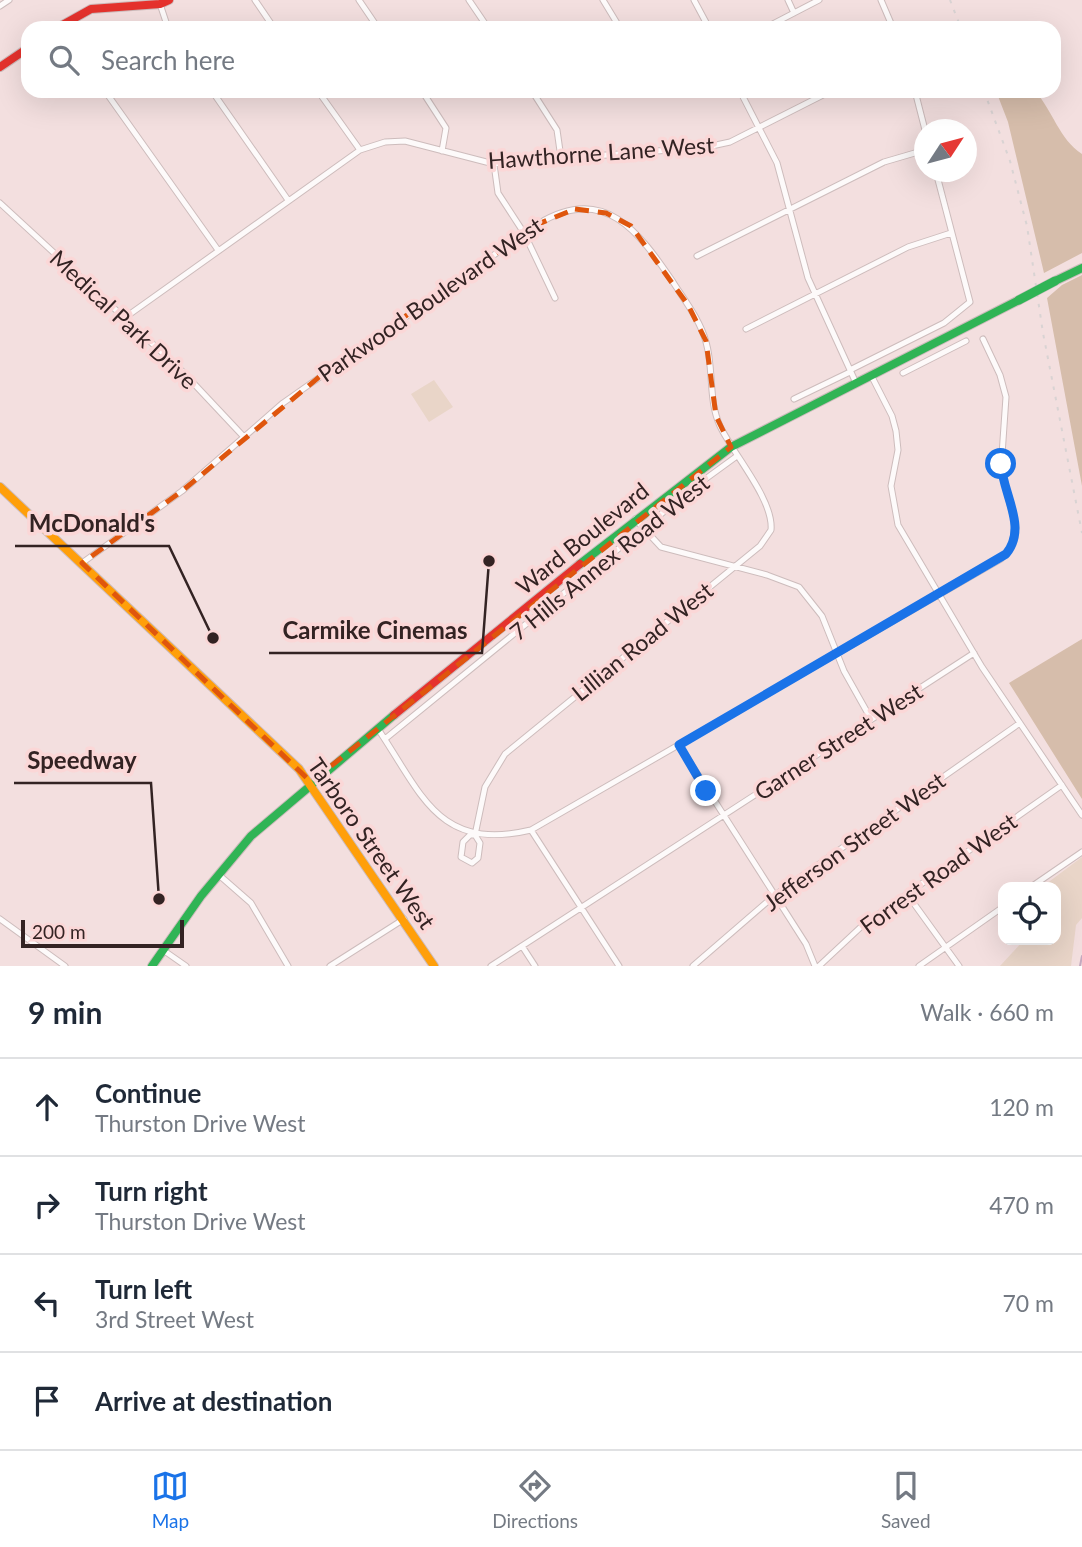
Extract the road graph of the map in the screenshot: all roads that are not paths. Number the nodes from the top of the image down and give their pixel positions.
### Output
1 (9, 0) edge
2 (255, 0) edge
3 (359, 0) edge
4 (469, 0) edge
5 (603, 0) edge
6 (694, 0) edge
7 (788, 0) edge
8 (819, 0) edge
9 (881, 0) edge
10 (164, 2) edge
11 (0, 6) edge
12 (793, 13) junction
13 (70, 21) edge
14 (167, 21) edge
15 (269, 21) edge
16 (374, 21) edge
17 (483, 21) edge
18 (616, 21) edge
19 (705, 21) edge
20 (778, 21) edge
21 (890, 21) edge
22 (21, 53) edge
23 (0, 68) edge
24 (110, 98) edge
25 (217, 98) edge
26 (323, 98) edge
27 (427, 98) edge
28 (537, 98) edge
29 (744, 98) edge
30 (818, 98) edge
31 (917, 98) edge
32 (922, 119) edge
33 (760, 128) junction
34 (360, 150) junction
35 (442, 151) junction
36 (914, 153) edge
37 (561, 158) junction
38 (494, 164) junction
39 (938, 182) edge
40 (288, 200) junction
41 (0, 204) edge
42 (790, 209) junction
43 (524, 233) junction
44 (951, 233) junction
45 (218, 250) junction
46 (697, 256) dead end
47 (1082, 268) edge
48 (815, 294) junction
49 (555, 298) dead end
50 (123, 319) junction
51 (746, 329) dead end
52 (983, 339) dead end
53 (966, 341) dead end
54 (921, 350) junction
55 (926, 361) junction
56 (850, 371) junction
57 (903, 373) dead end
58 (871, 375) junction
59 (856, 383) junction
60 (794, 399) dead end
61 (244, 437) junction
62 (734, 452) junction
63 (0, 486) edge
64 (635, 519) junction
65 (643, 528) junction
66 (82, 563) junction
67 (735, 566) junction
68 (938, 594) junction
69 (974, 653) junction
70 (837, 654) junction
71 (871, 719) junction
72 (1020, 723) junction
73 (378, 729) junction
74 (385, 739) junction
75 (679, 745) junction
76 (311, 782) junction
77 (1062, 785) junction
78 (1082, 815) edge
79 (722, 816) junction
80 (531, 830) junction
81 (475, 835) junction
82 (1082, 852) edge
83 (218, 874) junction
84 (1038, 882) edge
85 (908, 894) junction
86 (775, 895) junction
87 (581, 909) junction
88 (998, 911) edge
89 (0, 919) edge
90 (404, 919) junction
91 (522, 947) junction
92 (946, 947) junction
93 (163, 950) junction
94 (65, 966) edge
95 (152, 966) edge
96 (186, 966) edge
97 (288, 966) edge
98 (330, 966) edge
99 (434, 966) edge
100 (491, 966) edge
101 (535, 966) edge
102 (619, 966) edge
103 (693, 966) edge
104 (817, 966) edge
105 (919, 966) edge
106 (959, 966) edge

1 - 11 street
2 - 15 street
3 - 16 street
4 - 17 street
5 - 18 street
6 - 19 street
7 - 12 street
8 - 12 street
9 - 21 street
10 - 13 main road
10 - 14 street
12 - 20 street
22 - 23 main road
24 - 45 street
25 - 40 street
26 - 34 street
27 - 35 street
28 - 37 street
29 - 33 street
30 - 33 street, Hawthorne Lane West
31 - 32 street
33 - 37 street, Hawthorne Lane West
33 - 42 street
34 - 35 street, Hawthorne Lane West
34 - 40 street, Hawthorne Lane West
35 - 38 street, Hawthorne Lane West
36 - 42 street
37 - 38 street, Hawthorne Lane West
38 - 43 street
39 - 44 street
40 - 45 street, Hawthorne Lane West
41 - 50 street, Medical Park Drive
42 - 46 street
42 - 48 street
43 - 49 street
43 - 61 street, Parkwood Boulevard West
43 - 62 street, Parkwood Boulevard West
44 - 48 street
44 - 56 street
45 - 50 street, Hawthorne Lane West
47 - 54 main road, Ward Boulevard, bridge
48 - 51 street
48 - 56 street
50 - 61 street, Medical Park Drive
52 - 68 street
53 - 55 street
54 - 55 street
54 - 58 main road, Ward Boulevard
55 - 57 street
56 - 59 street
56 - 60 street
58 - 59 main road, Ward Boulevard
58 - 68 street
59 - 62 main road, Ward Boulevard
61 - 66 street, Parkwood Boulevard West
62 - 64 main road, Ward Boulevard
62 - 65 street, 7 Hills Annex Road West
62 - 67 street, Lillian Road West
63 - 66 main road, Tarboro Street West
64 - 65 street
64 - 73 main road, Ward Boulevard
65 - 67 street
65 - 74 street, 7 Hills Annex Road West
66 - 76 main road, Tarboro Street West
67 - 70 street
67 - 81 street, Lillian Road West
68 - 69 street
68 - 70 street
69 - 71 street, Garner Street West
69 - 72 street
70 - 71 street
70 - 75 street
71 - 79 street, Garner Street West
72 - 77 street
72 - 86 street, Jefferson Street West
73 - 74 street
73 - 76 main road, Ward Boulevard
74 - 81 street
75 - 79 street
75 - 80 street
76 - 83 main road, Ward Boulevard
76 - 90 main road, Tarboro Street West
77 - 78 street
77 - 85 street, Forrest Road West
79 - 86 street
79 - 87 street, Garner Street West
80 - 81 street
80 - 87 street
81 - 81 street
82 - 84 street
83 - 93 main road, Ward Boulevard
83 - 97 street
85 - 92 street
85 - 104 street, Forrest Road West
86 - 103 street, Jefferson Street West
86 - 104 street
87 - 91 street, Garner Street West
87 - 102 street
88 - 92 street
89 - 94 street
90 - 98 street
90 - 99 main road, Tarboro Street West
91 - 100 street, Garner Street West
91 - 101 street
92 - 105 street
92 - 106 street
93 - 95 main road, Ward Boulevard
93 - 96 street

